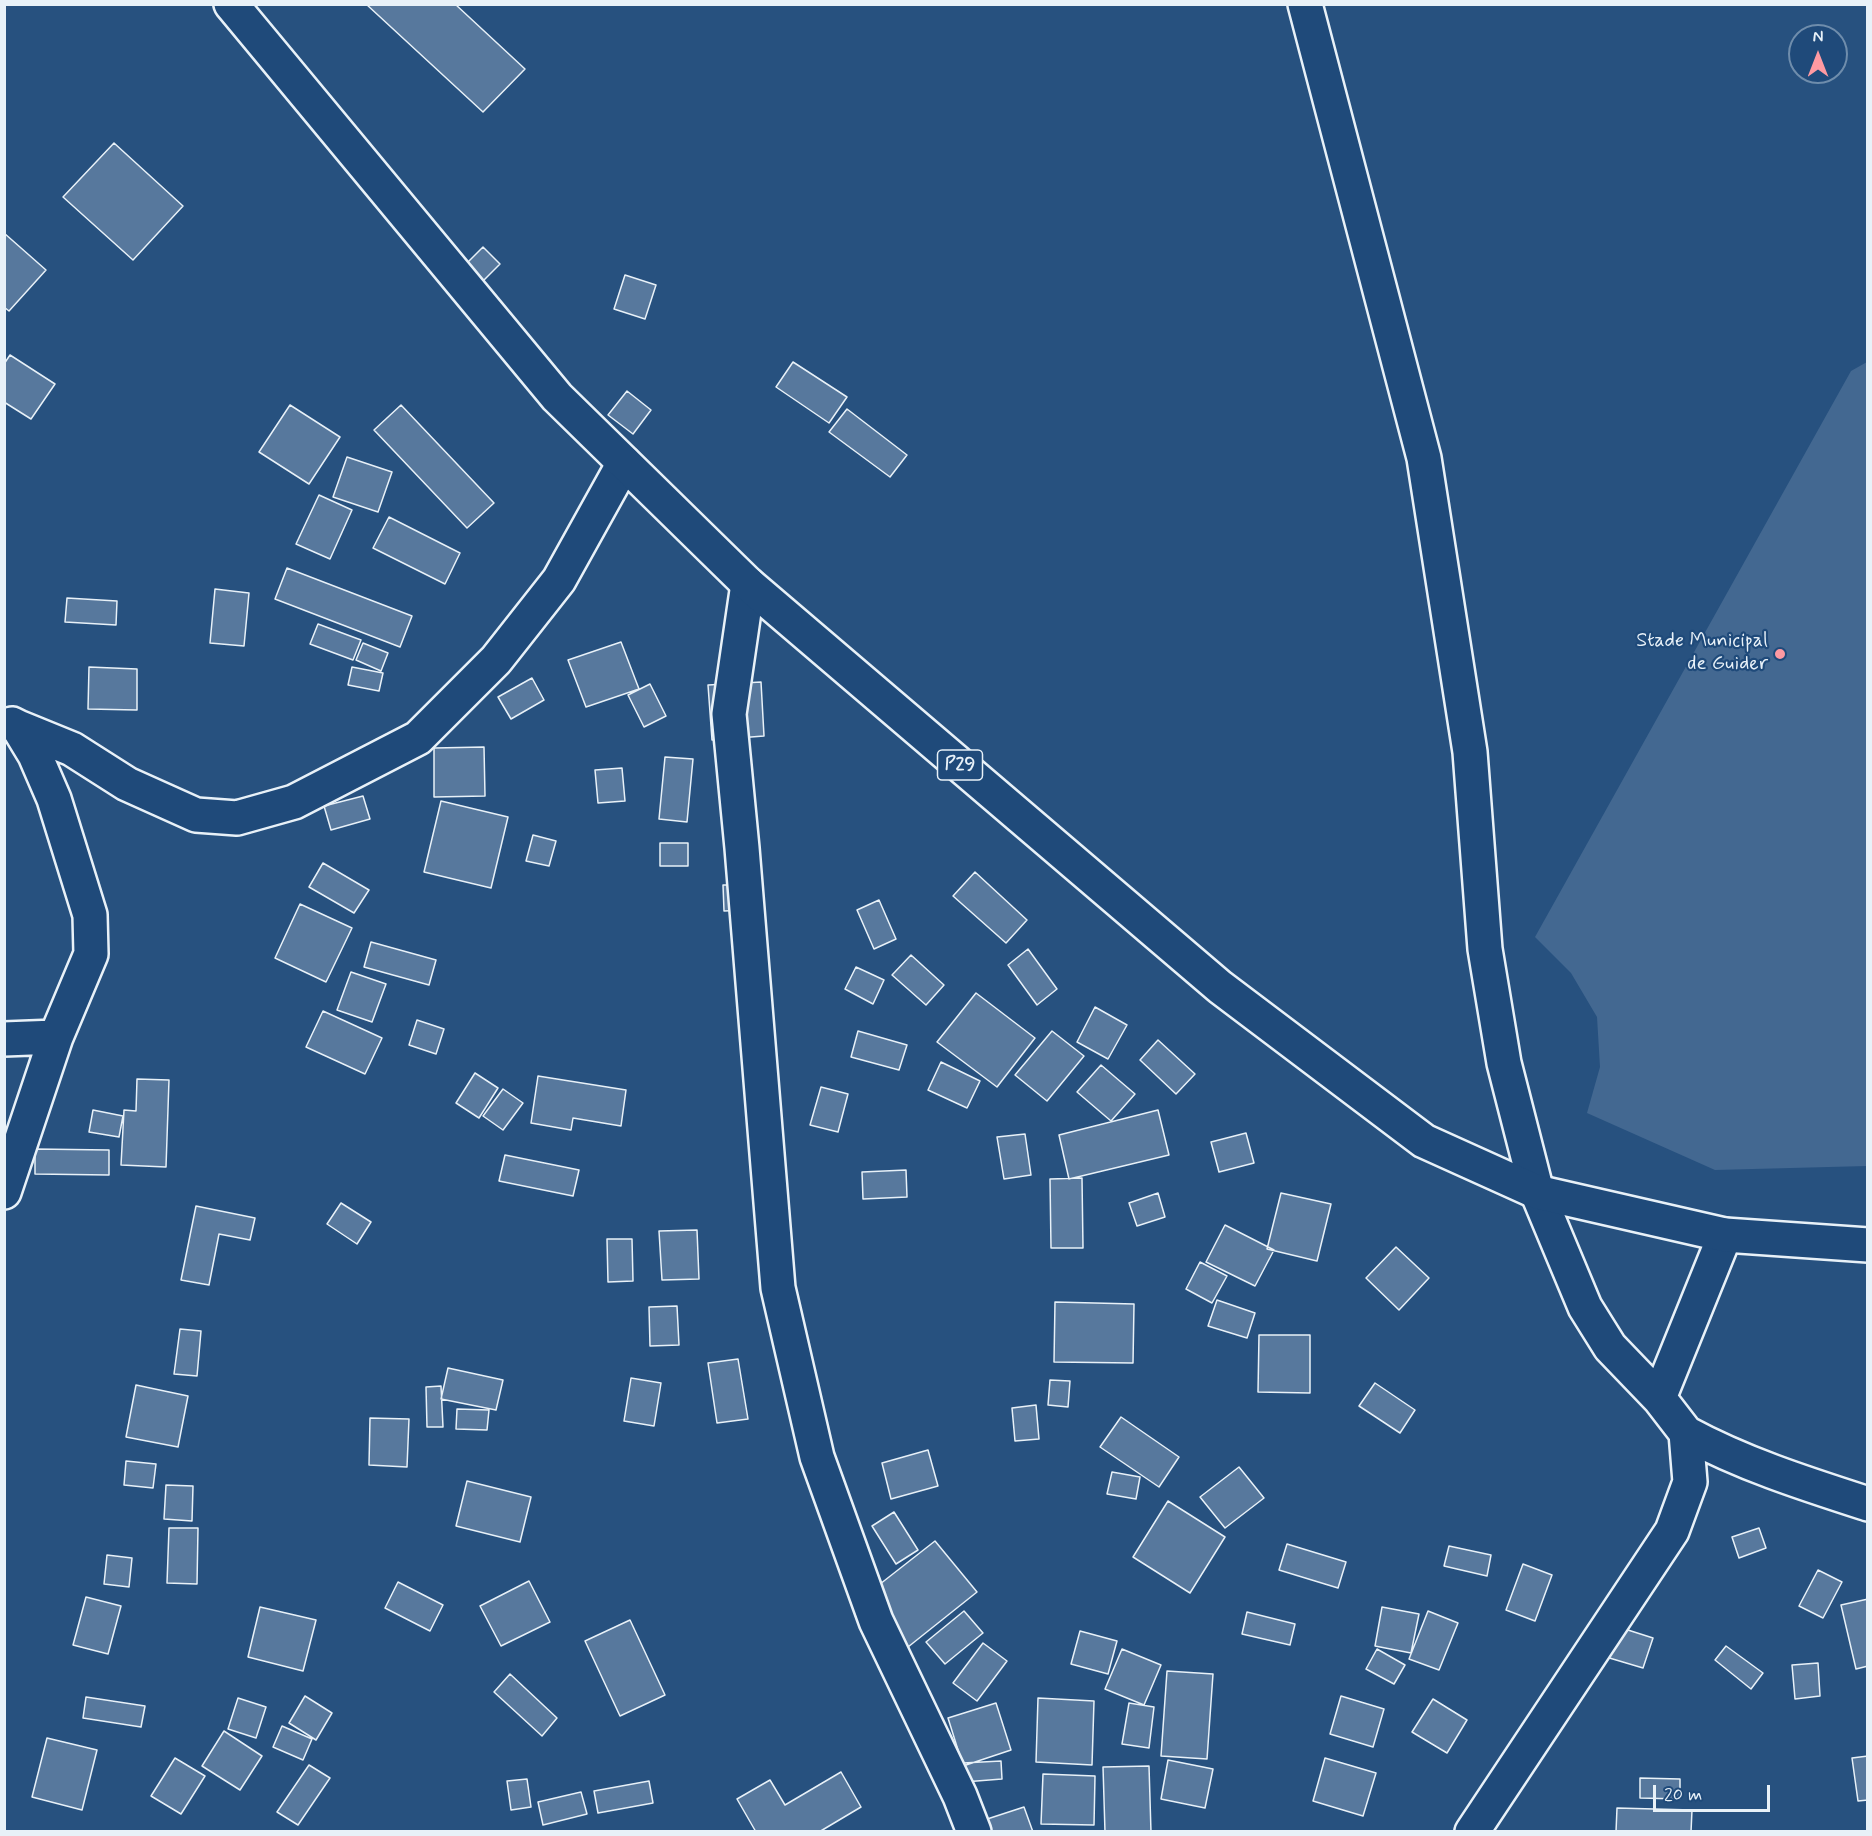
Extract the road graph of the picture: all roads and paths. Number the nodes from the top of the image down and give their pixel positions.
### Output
1 (231, 4) edge
2 (1305, 4) edge
3 (624, 463) junction
4 (748, 584) junction
5 (11, 724) edge
6 (56, 1037) junction
7 (4, 1039) edge
8 (4, 1192) edge
9 (1538, 1192) junction
10 (1725, 1235) junction
11 (1868, 1245) edge
12 (1659, 1398) junction
13 (1686, 1433) junction
14 (1868, 1504) edge
15 (974, 1832) edge
16 (1472, 1832) edge

1 - 3 street, P29
2 - 9 street
3 - 4 street, P29
3 - 5 street
4 - 9 street, P29
4 - 15 street
5 - 6 street
6 - 7 street
6 - 8 street
9 - 10 street, P29
9 - 12 street
10 - 11 street, P29
10 - 12 street
12 - 13 street
13 - 14 street
13 - 16 street

